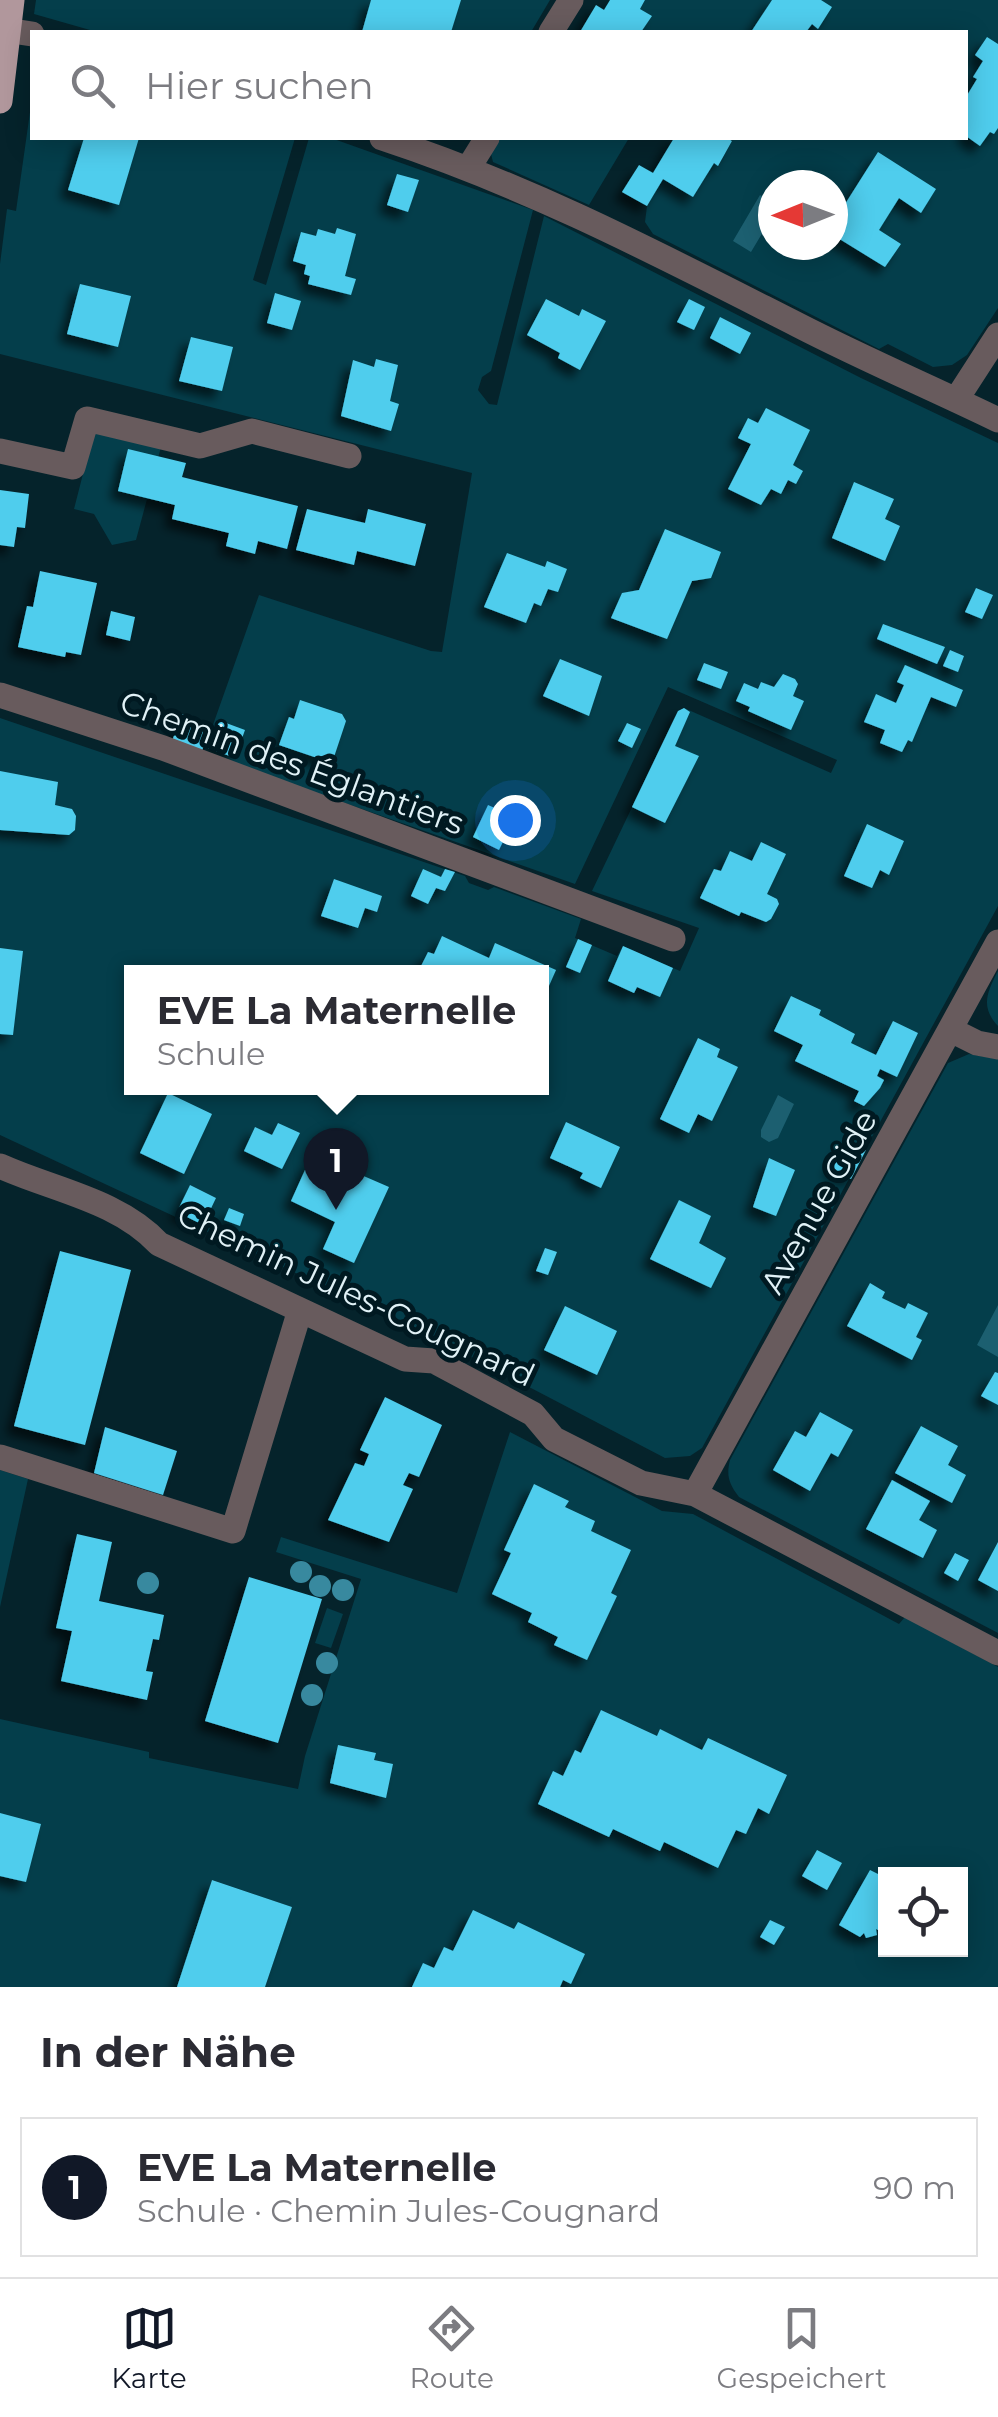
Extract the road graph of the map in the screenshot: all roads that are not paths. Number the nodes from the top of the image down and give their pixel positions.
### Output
1 (12, 0) edge
2 (571, 0) edge
3 (552, 30) edge
4 (14, 31) edge
5 (0, 100) edge
6 (388, 140) edge
7 (486, 140) edge
8 (469, 167) junction
9 (998, 335) edge
10 (956, 400) junction
11 (998, 420) edge
12 (0, 451) edge
13 (349, 456) dead end
14 (0, 695) edge
15 (674, 939) dead end
16 (998, 942) edge
17 (951, 1030) junction
18 (998, 1047) edge
19 (0, 1166) edge
20 (300, 1310) junction
21 (0, 1457) edge
22 (694, 1494) junction
23 (998, 1653) edge

1 - 4 main road
2 - 3 street
4 - 5 main road
6 - 8 street
7 - 8 street
8 - 10 street
9 - 10 street
10 - 11 street
12 - 13 street
14 - 15 street, Chemin des Églantiers
16 - 17 street, Avenue Gide
17 - 18 street
17 - 22 street, Avenue Gide
19 - 20 street, Chemin Jules-Cougnard
20 - 21 street
20 - 22 street, Chemin Jules-Cougnard
22 - 23 street, Chemin Jules-Cougnard

